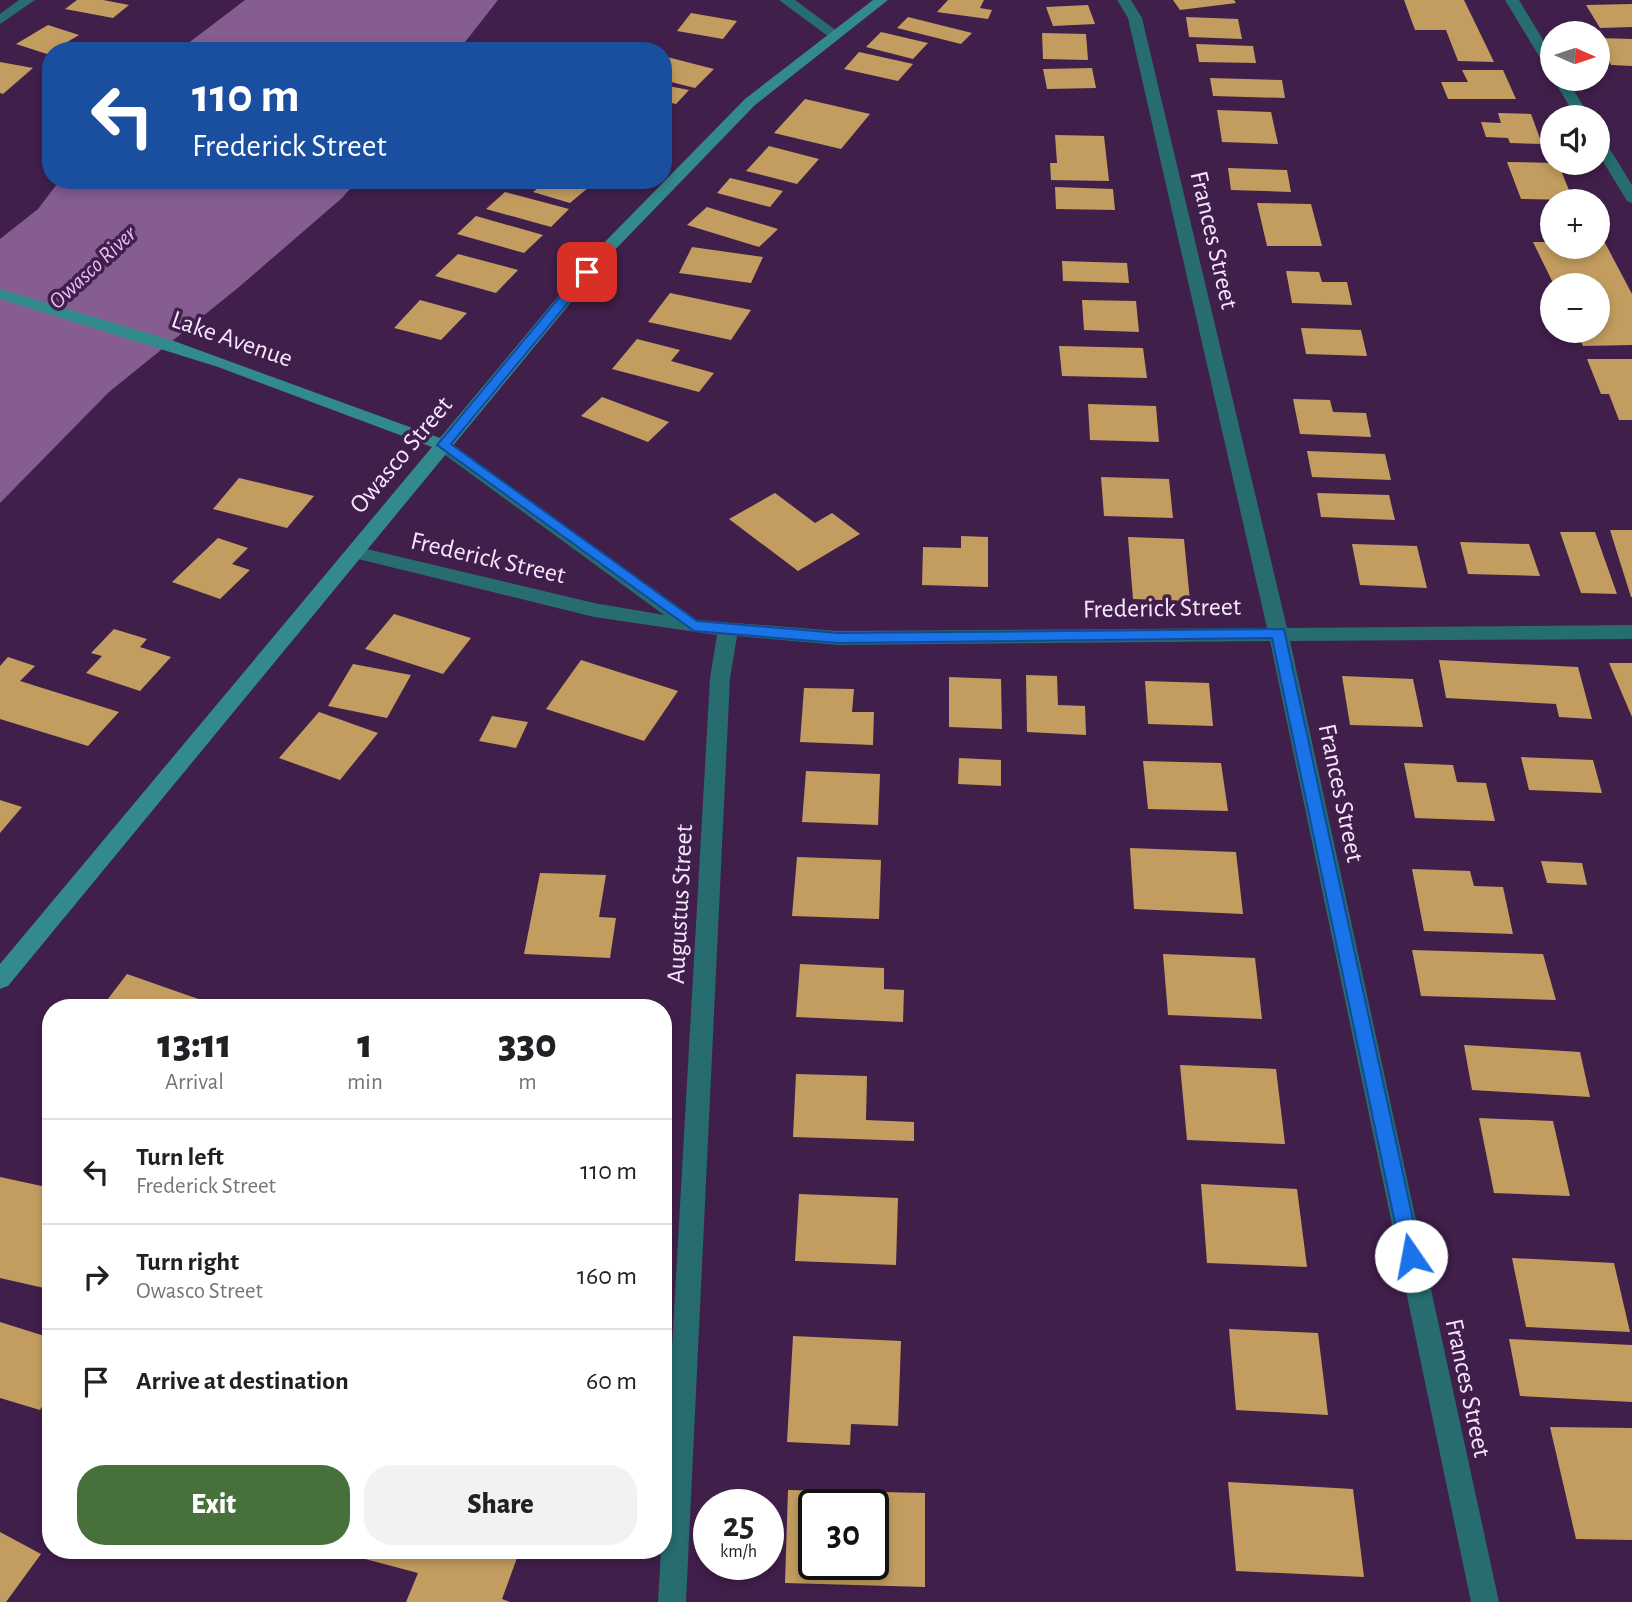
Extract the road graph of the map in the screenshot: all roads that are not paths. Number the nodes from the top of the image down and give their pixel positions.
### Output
1 (28, 0) edge
2 (786, 0) edge
3 (881, 0) edge
4 (1124, 0) edge
5 (1512, 0) edge
6 (5, 11) edge
7 (834, 34) junction
8 (1540, 46) edge
9 (1610, 161) edge
10 (672, 181) edge
11 (665, 189) edge
12 (1632, 198) edge
13 (0, 294) edge
14 (443, 445) junction
15 (354, 552) junction
16 (694, 626) junction
17 (728, 629) junction
18 (1632, 632) edge
19 (1278, 633) junction
20 (0, 980) edge
21 (672, 1602) edge
22 (1485, 1602) edge

1 - 6 street
2 - 7 street
3 - 7 main road, Owasco Street
4 - 19 street, Frances Street
5 - 8 street
7 - 10 main road, Owasco Street
9 - 12 street
11 - 14 main road, Owasco Street
13 - 14 main road, Lake Avenue
14 - 15 main road, Owasco Street
14 - 16 street, Frederick Street
15 - 16 street, Frederick Street
15 - 20 main road, Owasco Street
16 - 17 street, Frederick Street
17 - 19 street, Frederick Street
17 - 21 street, Augustus Street
18 - 19 street, Frederick Street
19 - 22 street, Frances Street

